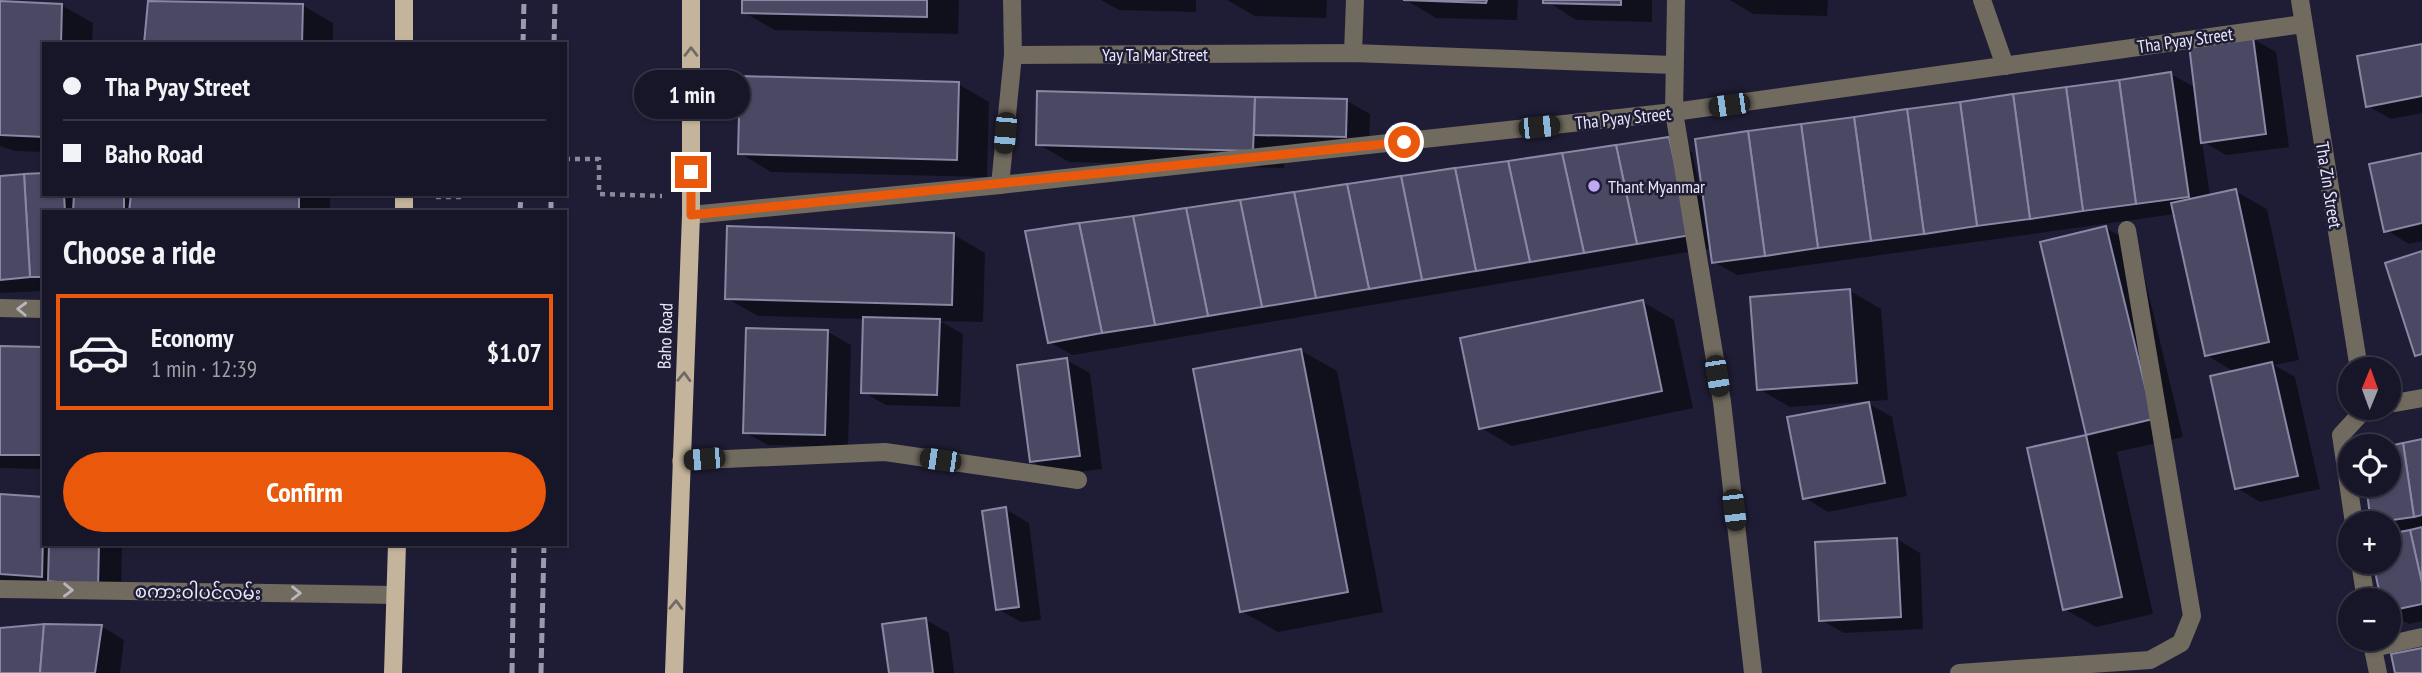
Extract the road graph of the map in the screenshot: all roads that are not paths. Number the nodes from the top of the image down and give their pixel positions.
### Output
1 (404, 0) edge
2 (691, 0) edge
3 (1012, 0) edge
4 (1355, 0) edge
5 (1676, 0) edge
6 (1982, 0) edge
7 (2300, 0) edge
8 (2303, 24) junction
9 (404, 42) edge
10 (1353, 53) junction
11 (1013, 55) junction
12 (1674, 65) junction
13 (2005, 66) junction
14 (1674, 112) junction
15 (1000, 185) junction
16 (691, 206) junction
17 (2127, 230) dead end
18 (0, 308) edge
19 (42, 309) edge
20 (2357, 357) edge
21 (2422, 398) edge
22 (2401, 402) edge
23 (2355, 420) edge
24 (681, 461) junction
25 (1078, 480) dead end
26 (2352, 511) edge
27 (397, 546) edge
28 (0, 589) edge
29 (395, 595) junction
30 (2422, 637) edge
31 (2401, 640) edge
32 (2374, 651) edge
33 (393, 673) edge
34 (674, 673) edge
35 (1753, 673) edge
36 (1959, 673) edge
37 (2378, 673) edge

1 - 9 main road
16 -> 2 main road, Baho Road
3 - 11 street
4 - 10 street
5 - 12 street
6 - 13 street
7 - 8 street, Tha Zin Street
8 - 13 street, Tha Pyay Street
8 - 20 street, Tha Zin Street
10 - 11 street, Yay Ta Mar Street
10 - 12 street, Yay Ta Mar Street
11 - 15 street
12 - 14 street
13 - 14 street, Tha Pyay Street
14 - 15 street, Tha Pyay Street
14 - 35 street
15 - 16 street, Tha Pyay Street
24 -> 16 main road, Baho Road
17 - 36 street
19 -> 18 street
21 - 22 street
23 - 26 street
24 - 25 street
34 -> 24 main road, Baho Road
27 - 29 main road
28 -> 29 street, စကားဝါပင်လမ်း
29 - 33 main road
30 - 31 street
32 - 37 street

